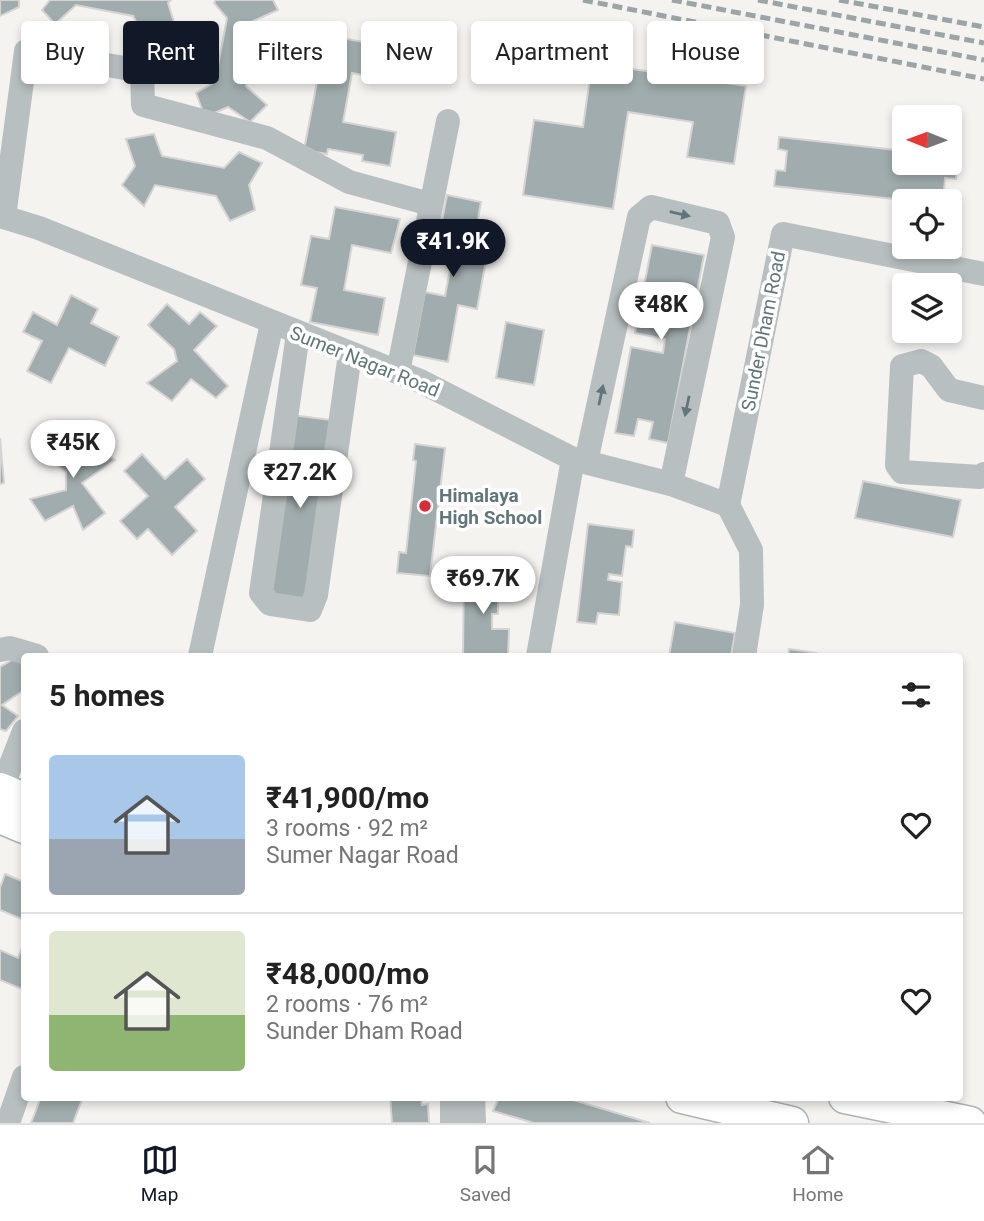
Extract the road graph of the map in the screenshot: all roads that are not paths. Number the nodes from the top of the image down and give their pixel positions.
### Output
1 (448, 121) dead end
2 (430, 204) junction
3 (2, 216) edge
4 (984, 274) edge
5 (272, 323) junction
6 (298, 334) junction
7 (350, 354) junction
8 (398, 372) junction
9 (984, 398) edge
10 (580, 460) junction
11 (984, 474) edge
12 (671, 484) junction
13 (728, 505) junction
14 (0, 650) edge
15 (27, 653) edge
16 (201, 653) edge
17 (539, 653) edge
18 (744, 653) edge
19 (21, 742) edge
20 (6, 799) edge
21 (21, 822) edge
22 (21, 1086) edge
23 (452, 1101) edge
24 (473, 1101) edge
25 (699, 1101) edge
26 (864, 1101) edge
27 (8, 1123) edge
28 (452, 1123) edge
29 (474, 1123) edge
30 (792, 1123) edge
31 (970, 1123) edge

1 - 2 street
2 - 3 street
2 - 8 street
3 - 5 street, Sumer Nagar Road
4 - 13 street, Sunder Dham Road
5 - 6 street, Sumer Nagar Road
5 - 16 street
6 - 7 street, Sumer Nagar Road
6 - 7 street
7 - 8 street, Sumer Nagar Road
8 - 10 street, Sumer Nagar Road
9 - 11 street
10 - 12 street, Sumer Nagar Road
10 -> 12 street
10 - 17 street
12 - 13 street, Sumer Nagar Road
13 - 18 street
14 - 15 street
19 - 20 street
20 - 21 main road
22 - 27 street
23 - 28 street
24 - 29 street
25 - 30 main road
26 - 31 main road

